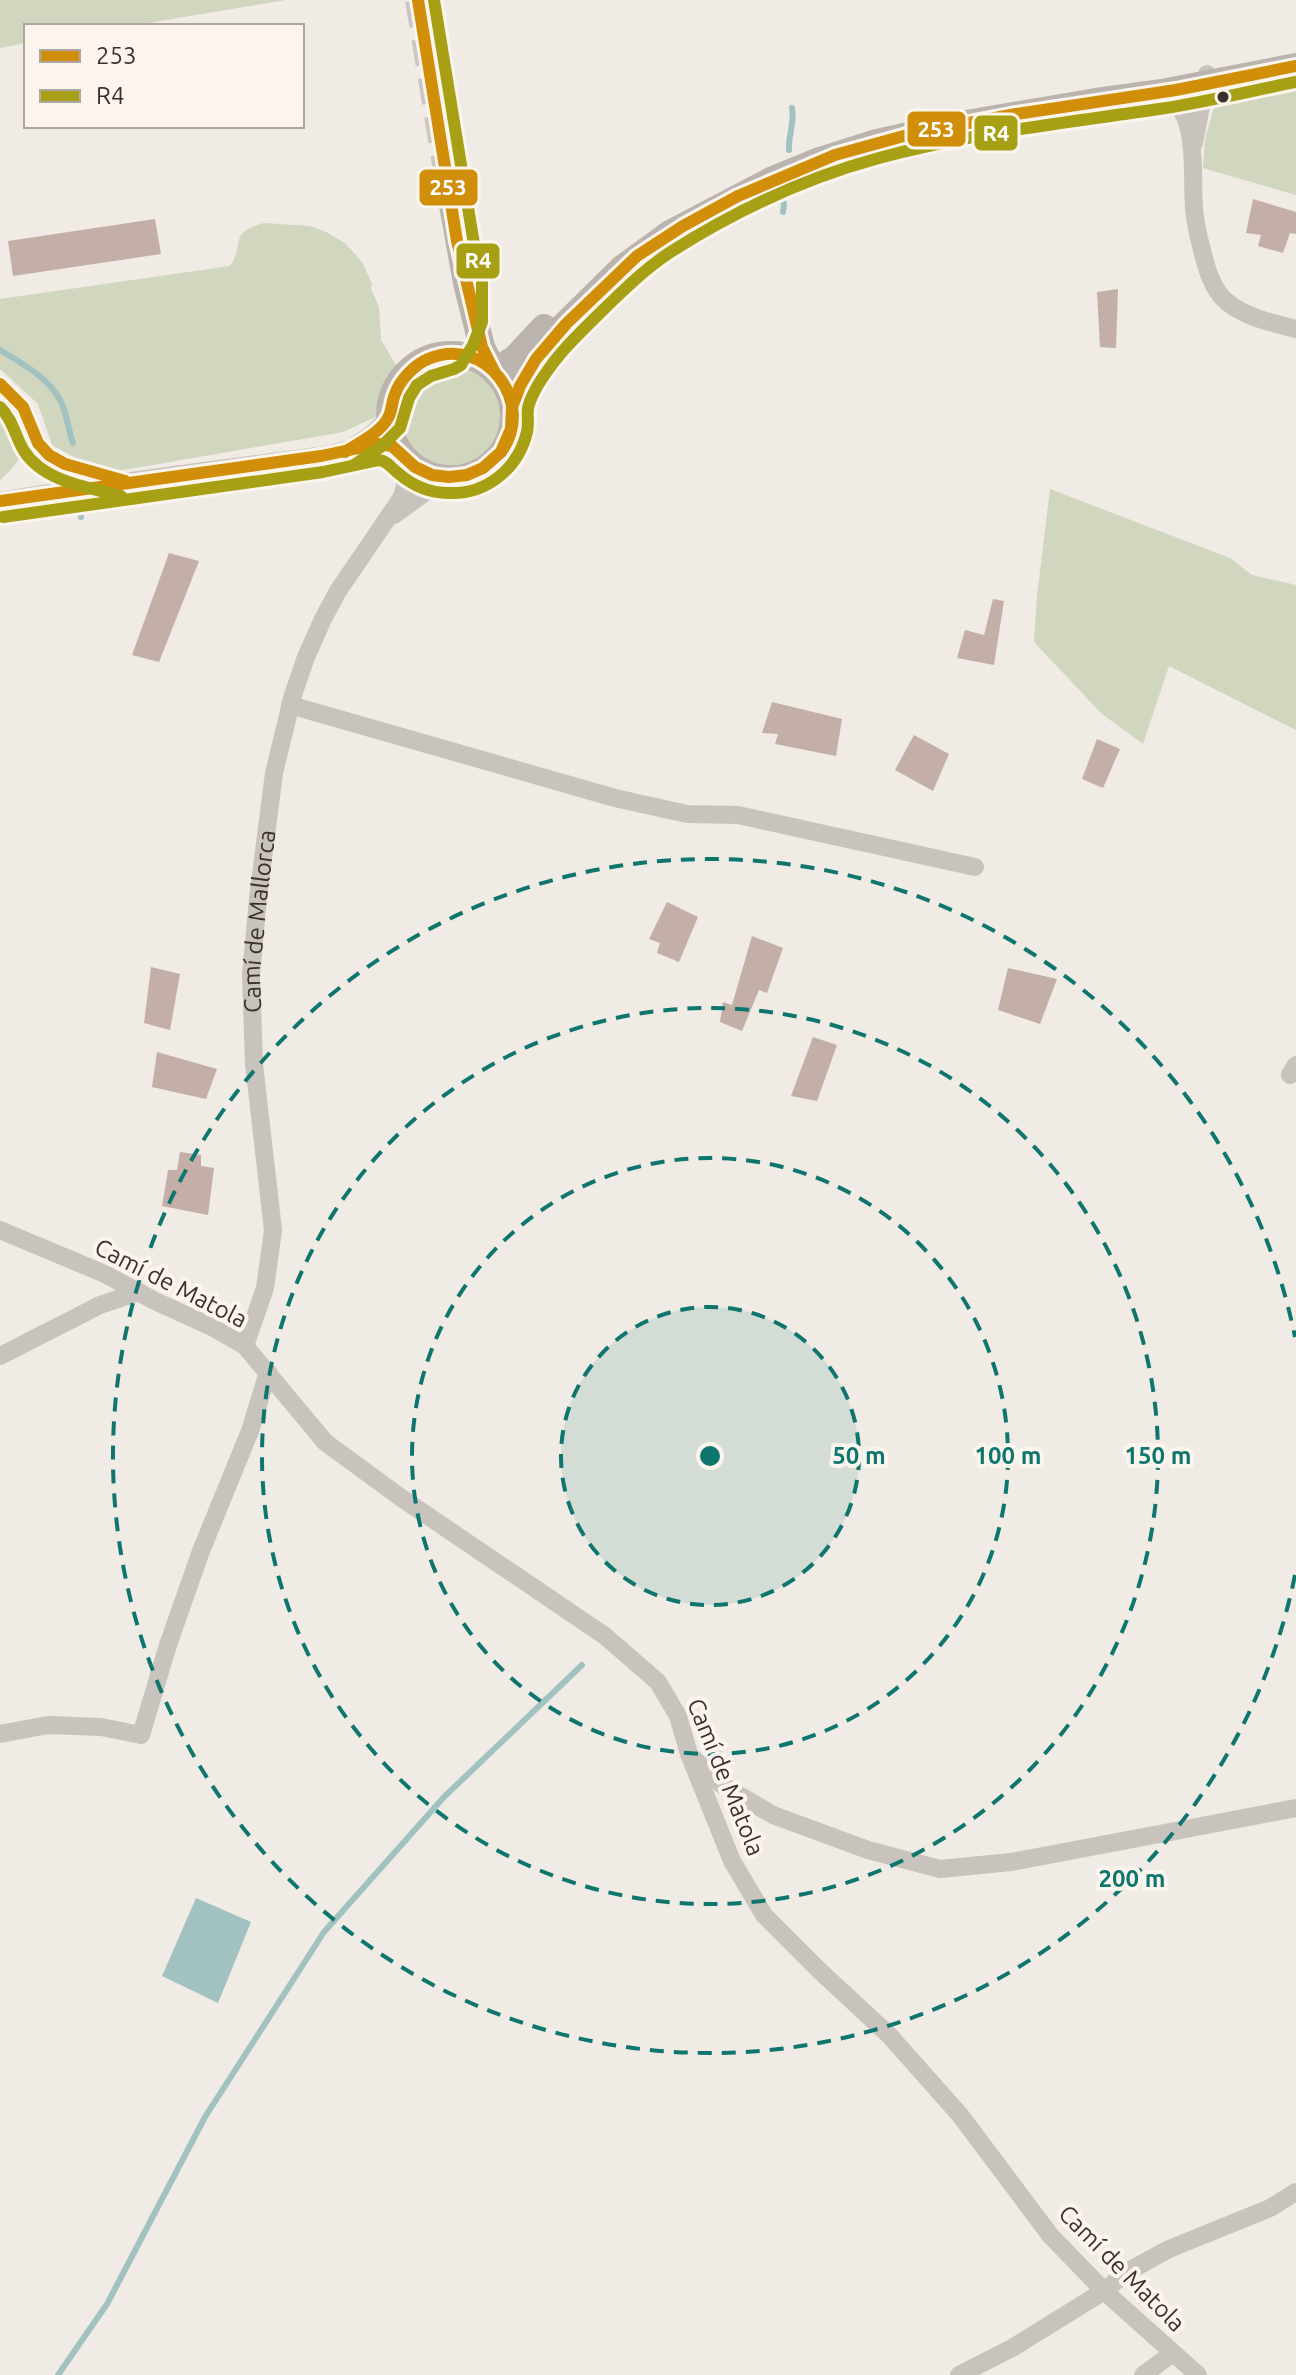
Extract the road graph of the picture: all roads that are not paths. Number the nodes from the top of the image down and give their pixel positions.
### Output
1 (1296, 58) edge
2 (1296, 66) edge
3 (1206, 79) junction
4 (1162, 92) junction
5 (1192, 149) junction
6 (450, 194) tunnel mouth
7 (466, 283) junction
8 (1296, 329) edge
9 (449, 354) junction
10 (494, 371) junction
11 (512, 407) junction
12 (388, 418) junction
13 (345, 452) junction
14 (402, 453) junction
15 (451, 478) junction
16 (0, 501) edge
17 (388, 518) junction
18 (290, 705) junction
19 (975, 867) dead end
20 (0, 1230) edge
21 (139, 1292) junction
22 (245, 1346) junction
23 (0, 1356) edge
24 (268, 1372) junction
25 (0, 1734) edge
26 (689, 1754) junction
27 (1296, 1808) edge
28 (1296, 2192) edge
29 (1104, 2291) junction
30 (1173, 2353) junction
31 (959, 2375) edge
32 (1143, 2375) edge
33 (1198, 2375) edge

1 - 3 street
2 - 3 street
3 - 4 street
3 - 5 street
3 - 10 street
4 - 5 street
4 - 11 street
5 - 8 street
6 - 7 street
7 - 9 street
7 - 10 street
9 - 10 street
9 - 12 street
10 - 11 street
11 - 15 street
12 - 13 street
12 - 14 street
13 - 14 street
13 - 16 street
14 - 15 street
14 - 17 street, Camí de Mallorca
15 - 17 street, Camí de Mallorca
17 - 18 street, Camí de Mallorca
18 - 19 street
18 - 22 street, Camí de Mallorca
20 - 21 street, Camí de Matola
21 - 22 street, Camí de Matola
21 - 23 street
22 - 24 street, Camí de Matola
24 - 25 street
24 - 26 street, Camí de Matola
26 - 27 street
26 - 29 street, Camí de Matola
28 - 29 street
29 - 30 street, Camí de Matola
29 - 31 street
30 - 32 street
30 - 33 street, Camí de Matola

